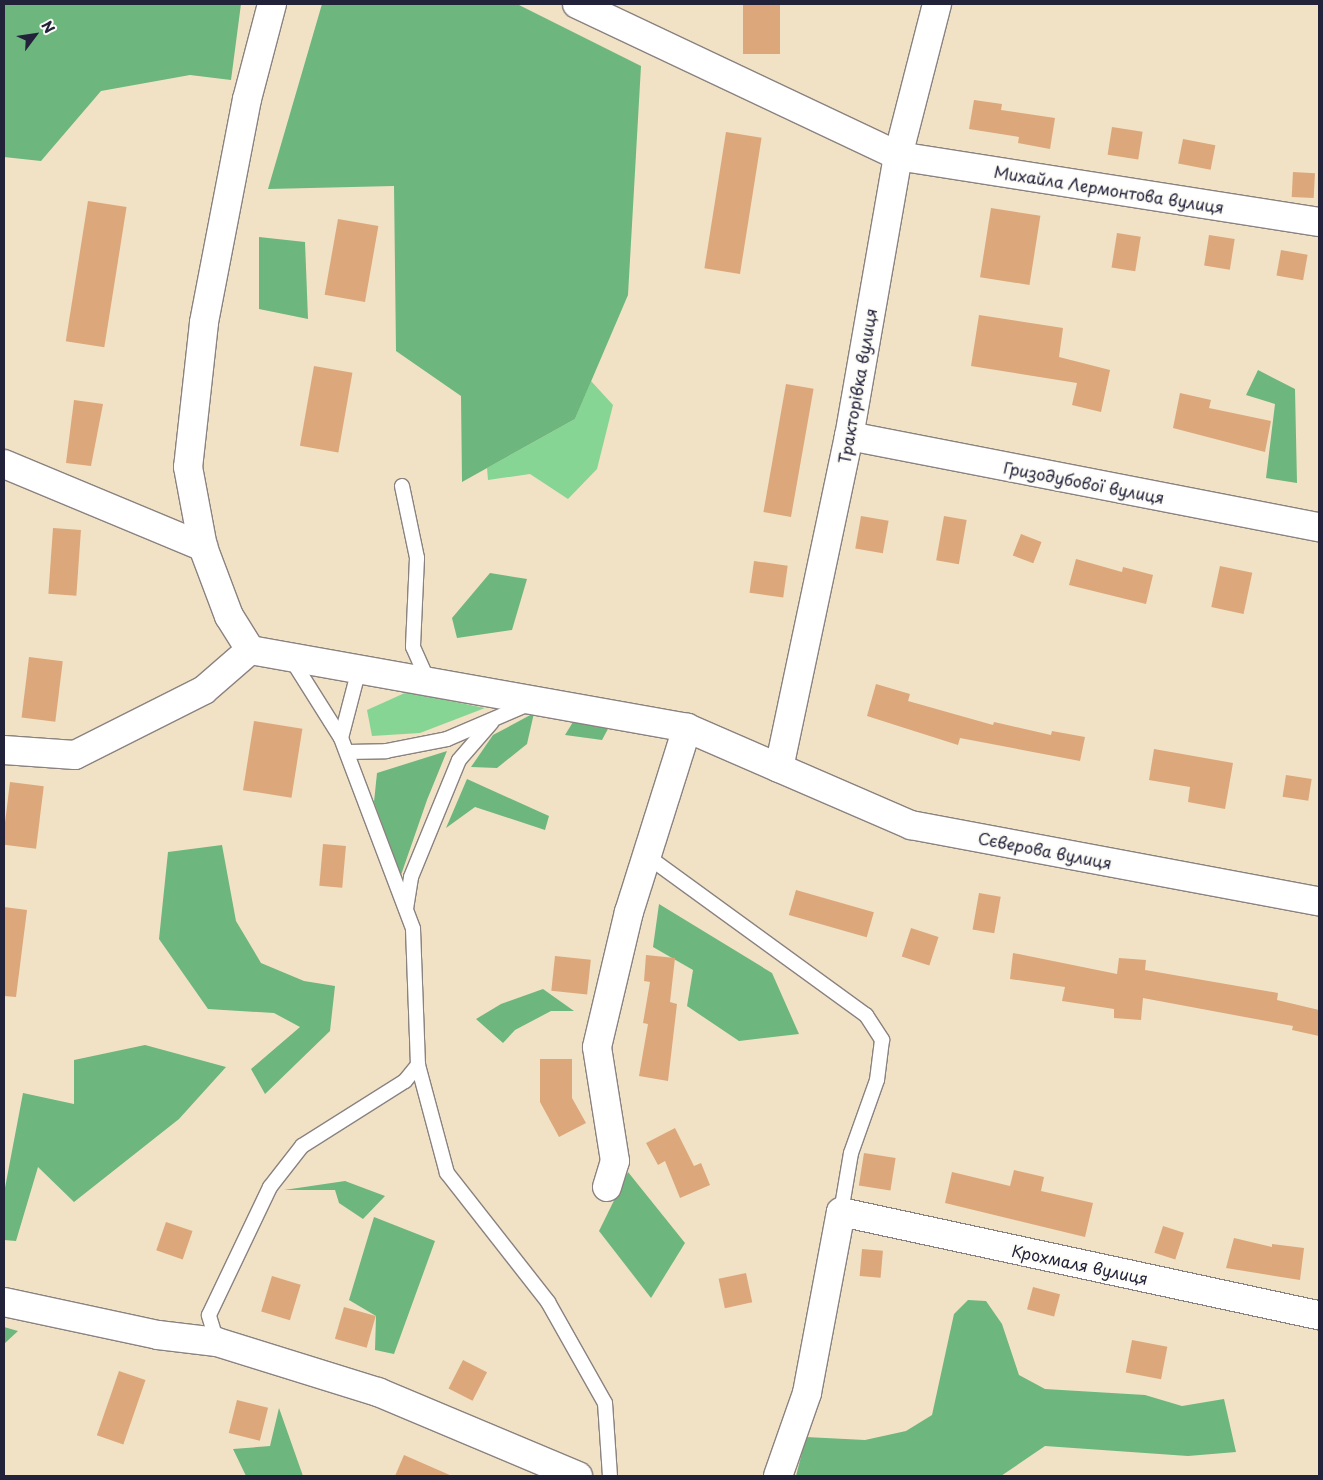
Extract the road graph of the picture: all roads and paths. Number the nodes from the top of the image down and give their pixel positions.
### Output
1 (272, 4) edge
2 (577, 4) edge
3 (937, 4) edge
4 (898, 156) junction
5 (1319, 222) edge
6 (849, 436) junction
7 (4, 464) edge
8 (402, 486) dead end
9 (1319, 527) edge
10 (203, 547) junction
11 (250, 650) junction
12 (290, 657) junction
13 (359, 669) junction
14 (428, 681) junction
15 (536, 701) junction
16 (492, 722) junction
17 (687, 728) junction
18 (342, 738) junction
19 (4, 750) edge
20 (347, 752) junction
21 (779, 768) junction
22 (647, 856) junction
23 (1319, 901) edge
24 (406, 911) junction
25 (418, 1065) junction
26 (606, 1187) dead end
27 (841, 1212) junction
28 (4, 1302) edge
29 (1319, 1315) edge
30 (217, 1342) junction
31 (578, 1476) edge
32 (610, 1476) edge
33 (778, 1476) edge

1 - 10 street
2 - 4 street, Михайла Лермонтова вулиця
3 - 4 street, Тракторівка вулиця
4 - 5 street, Михайла Лермонтова вулиця
4 - 6 street, Тракторівка вулиця
6 - 9 street, Гризодубової вулиця
6 - 21 street, Тракторівка вулиця
7 - 10 street
8 - 14 lane
10 - 11 street
11 - 12 street, Сєверова вулиця
11 - 19 street
12 - 13 street, Сєверова вулиця
12 - 18 lane
13 - 14 street, Сєверова вулиця
13 - 18 lane
14 - 15 street, Сєверова вулиця
15 - 16 lane
15 - 17 street, Сєверова вулиця
16 - 20 lane
16 - 24 lane
17 - 21 street, Сєверова вулиця
17 - 22 street
18 - 20 lane
20 - 24 lane
21 - 23 street, Сєверова вулиця
22 - 26 street
22 - 27 lane
24 - 25 lane
25 - 30 lane
25 - 32 lane
27 - 29 street, Крохмаля вулиця
27 - 33 street
28 - 30 street
30 - 31 street

